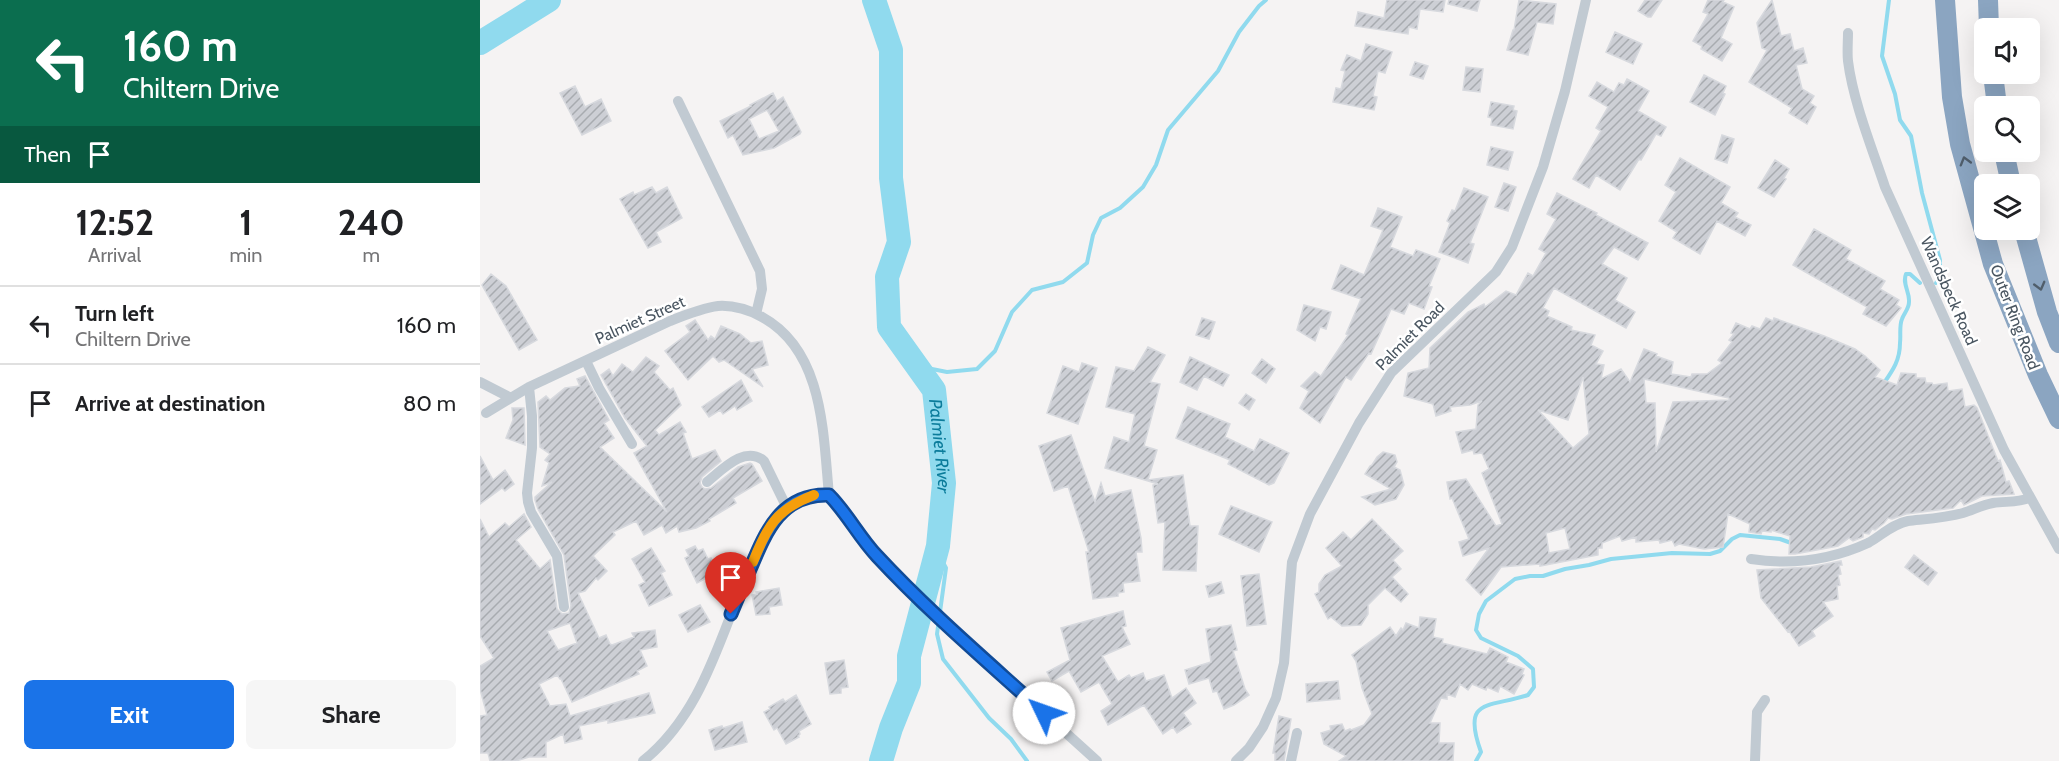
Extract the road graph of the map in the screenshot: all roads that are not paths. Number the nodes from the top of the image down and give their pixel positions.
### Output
1 (1586, 0) edge
2 (1945, 0) edge
3 (1988, 0) edge
4 (1989, 18) edge
5 (1848, 33) dead end
6 (678, 101) dead end
7 (2027, 240) edge
8 (756, 314) junction
9 (2059, 342) edge
10 (586, 361) junction
11 (480, 382) edge
12 (529, 387) junction
13 (511, 398) junction
14 (486, 413) dead end
15 (2059, 419) edge
16 (632, 444) dead end
17 (707, 482) dead end
18 (829, 495) junction
19 (2025, 500) junction
20 (787, 508) junction
21 (2059, 549) edge
22 (1751, 559) dead end
23 (564, 607) dead end
24 (1765, 700) dead end
25 (1298, 733) dead end
26 (643, 761) edge
27 (1097, 761) edge
28 (1236, 761) edge
29 (1292, 761) edge
30 (1755, 761) edge

1 - 28 street, Palmiet Road
15 -> 2 highway, Outer Ring Road
3 - 4 highway
5 - 19 street, Wandsbeck Road
6 - 8 street
7 -> 9 highway, Outer Ring Road
8 - 10 street, Palmiet Street
8 - 18 street, Palmiet Street
10 - 12 street, Palmiet Street
10 - 16 street
11 - 13 street
12 - 13 street, Palmiet Street
12 - 23 street
13 - 14 street, Palmiet Street
17 - 20 street
18 - 20 street
18 - 27 street
19 - 21 street, Wandsbeck Road
19 - 22 street
20 - 26 street
24 - 30 street
25 - 29 street

